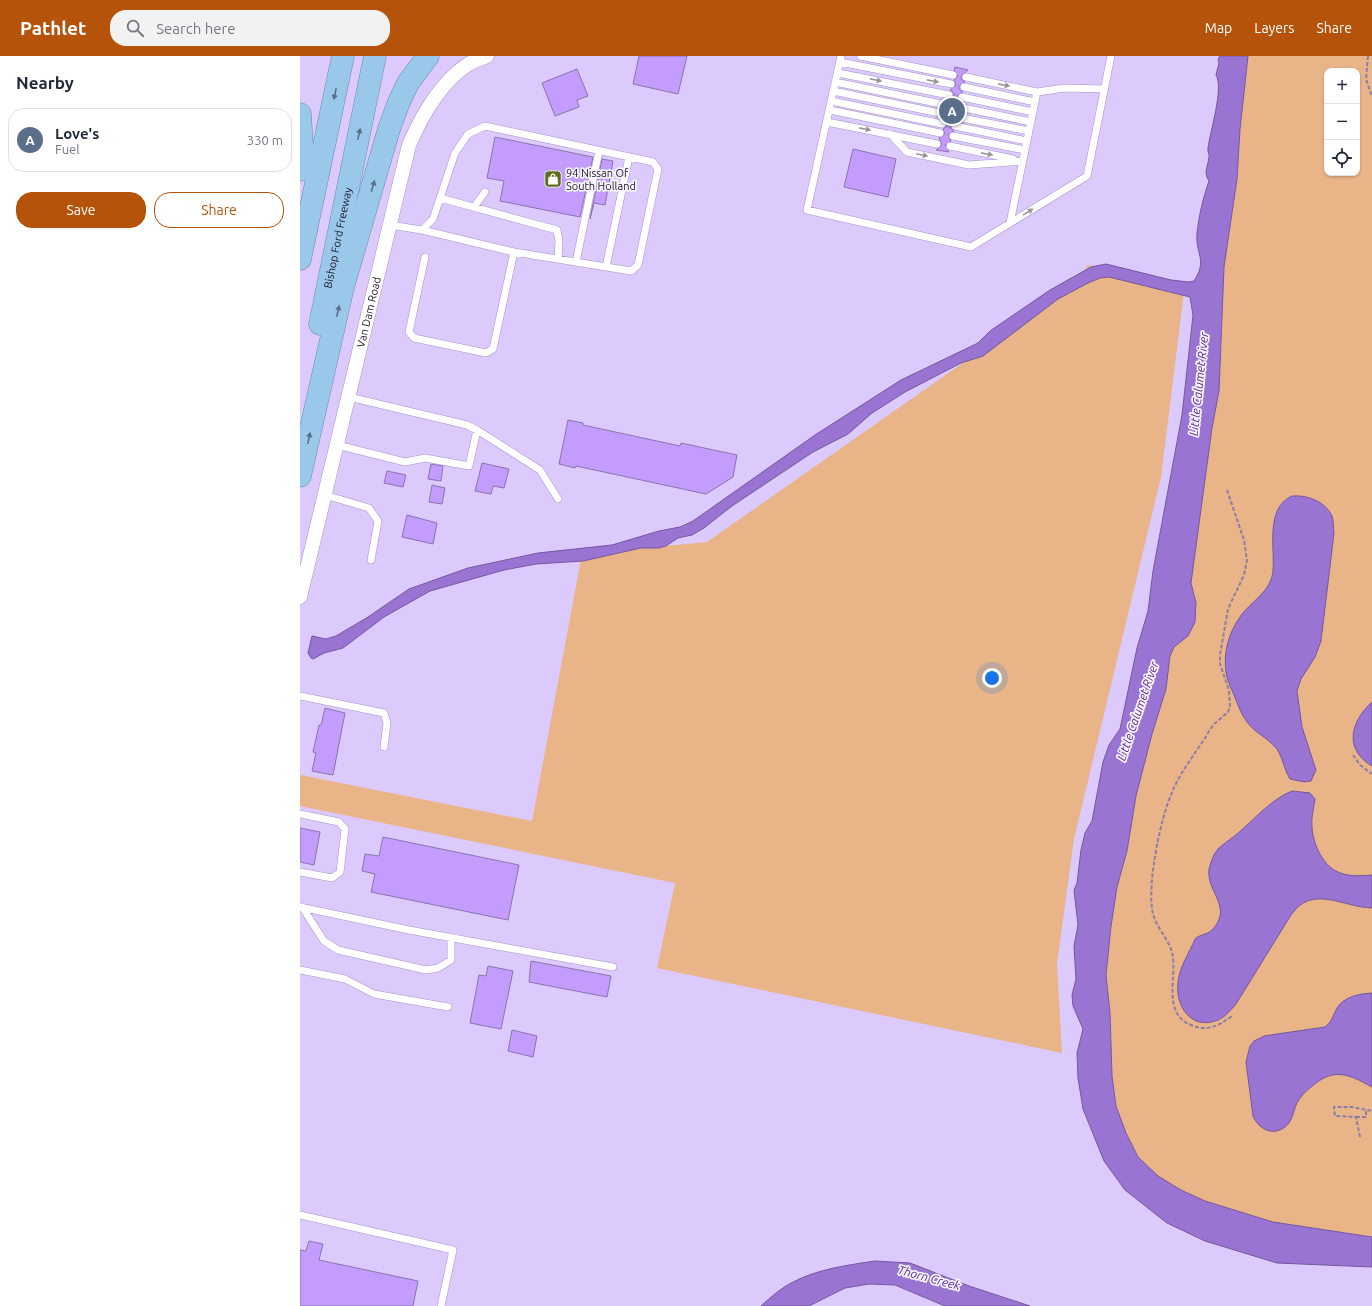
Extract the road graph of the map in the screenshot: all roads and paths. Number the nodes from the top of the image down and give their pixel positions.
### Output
1 (343, 56) edge
2 (375, 56) edge
3 (428, 56) edge
4 (487, 56) edge
5 (861, 56) edge
6 (1111, 56) edge
7 (1368, 56) edge
8 (841, 59) edge
9 (838, 73) junction
10 (953, 74) dead end
11 (966, 77) dead end
12 (835, 82) junction
13 (951, 84) dead end
14 (964, 87) dead end
15 (1104, 89) junction
16 (833, 91) junction
17 (1037, 92) junction
18 (949, 94) dead end
19 (962, 97) dead end
20 (1372, 97) edge
21 (831, 101) junction
22 (1035, 102) junction
23 (946, 105) dead end
24 (959, 108) dead end
25 (830, 110) junction
26 (1033, 112) junction
27 (300, 114) edge
28 (944, 114) dead end
29 (957, 117) dead end
30 (827, 122) junction
31 (1031, 122) junction
32 (942, 124) dead end
33 (955, 126) dead end
34 (1029, 131) junction
35 (940, 133) dead end
36 (890, 134) junction
37 (953, 136) dead end
38 (1027, 141) junction
39 (938, 144) dead end
40 (950, 146) dead end
41 (1025, 150) junction
42 (599, 151) junction
43 (628, 157) junction
44 (1023, 161) junction
45 (300, 170) edge
46 (485, 192) dead end
47 (440, 198) junction
48 (474, 207) junction
49 (1010, 223) junction
50 (390, 225) junction
51 (422, 230) junction
52 (514, 252) junction
53 (425, 257) dead end
54 (300, 259) edge
55 (558, 259) junction
56 (576, 262) junction
57 (606, 267) junction
58 (349, 397) junction
59 (300, 419) edge
60 (477, 430) junction
61 (337, 446) junction
62 (300, 476) edge
63 (1227, 490) dead end
64 (325, 495) junction
65 (558, 499) dead end
66 (371, 560) dead end
67 (300, 597) edge
68 (300, 696) edge
69 (384, 747) dead end
70 (1353, 755) dead end
71 (1372, 774) edge
72 (300, 814) edge
73 (300, 872) edge
74 (301, 907) edge
75 (451, 937) junction
76 (613, 967) dead end
77 (300, 970) edge
78 (448, 1007) dead end
79 (1232, 1016) dead end
80 (1366, 1110) junction
81 (1372, 1111) edge
82 (1356, 1117) junction
83 (1360, 1136) dead end
84 (300, 1216) edge
85 (441, 1306) edge

1 -> 54 highway
59 -> 2 highway, Bishop Ford Freeway
62 -> 3 highway
4 - 50 street, Van Dam Road
5 - 10 lane
6 - 15 lane
7 - 20 path
8 - 9 lane
8 -> 13 lane
9 - 12 lane
9 -> 18 lane
11 -> 17 lane
12 - 16 lane
12 - 23 lane
14 - 22 lane
15 - 17 lane
49 -> 15 lane
16 - 21 lane
16 - 28 lane
17 - 22 lane
19 - 26 lane
21 - 25 lane
21 - 32 lane
22 - 26 lane
24 - 31 lane
25 - 30 lane
25 - 35 lane
26 - 31 lane
27 - 45 highway
29 - 34 lane
30 -> 36 lane
30 - 49 lane
31 - 34 lane
33 - 38 lane
34 - 38 lane
36 - 39 lane
36 -> 44 lane
37 - 41 lane
38 - 41 lane
40 -> 44 lane
41 - 44 lane
42 - 43 lane
42 - 47 lane
42 - 56 lane
43 - 57 lane
43 - 57 lane
44 - 49 lane
46 - 48 lane
47 - 48 lane
47 - 51 lane
48 - 55 lane
50 - 51 lane
50 - 58 street, Van Dam Road
51 - 52 lane
52 - 53 lane
52 - 55 lane
55 - 56 lane
56 - 57 lane
58 - 60 lane
58 - 61 street, Van Dam Road
60 - 61 lane
60 - 65 lane
61 - 64 street, Van Dam Road
63 - 79 path
64 - 66 lane
64 - 67 street, Van Dam Road
68 - 69 lane
70 - 71 path
72 - 73 lane
74 - 75 lane
74 - 75 lane
75 - 76 lane
77 - 78 lane
80 - 81 path
80 - 82 path
80 - 82 path
82 - 83 path
84 - 85 lane

